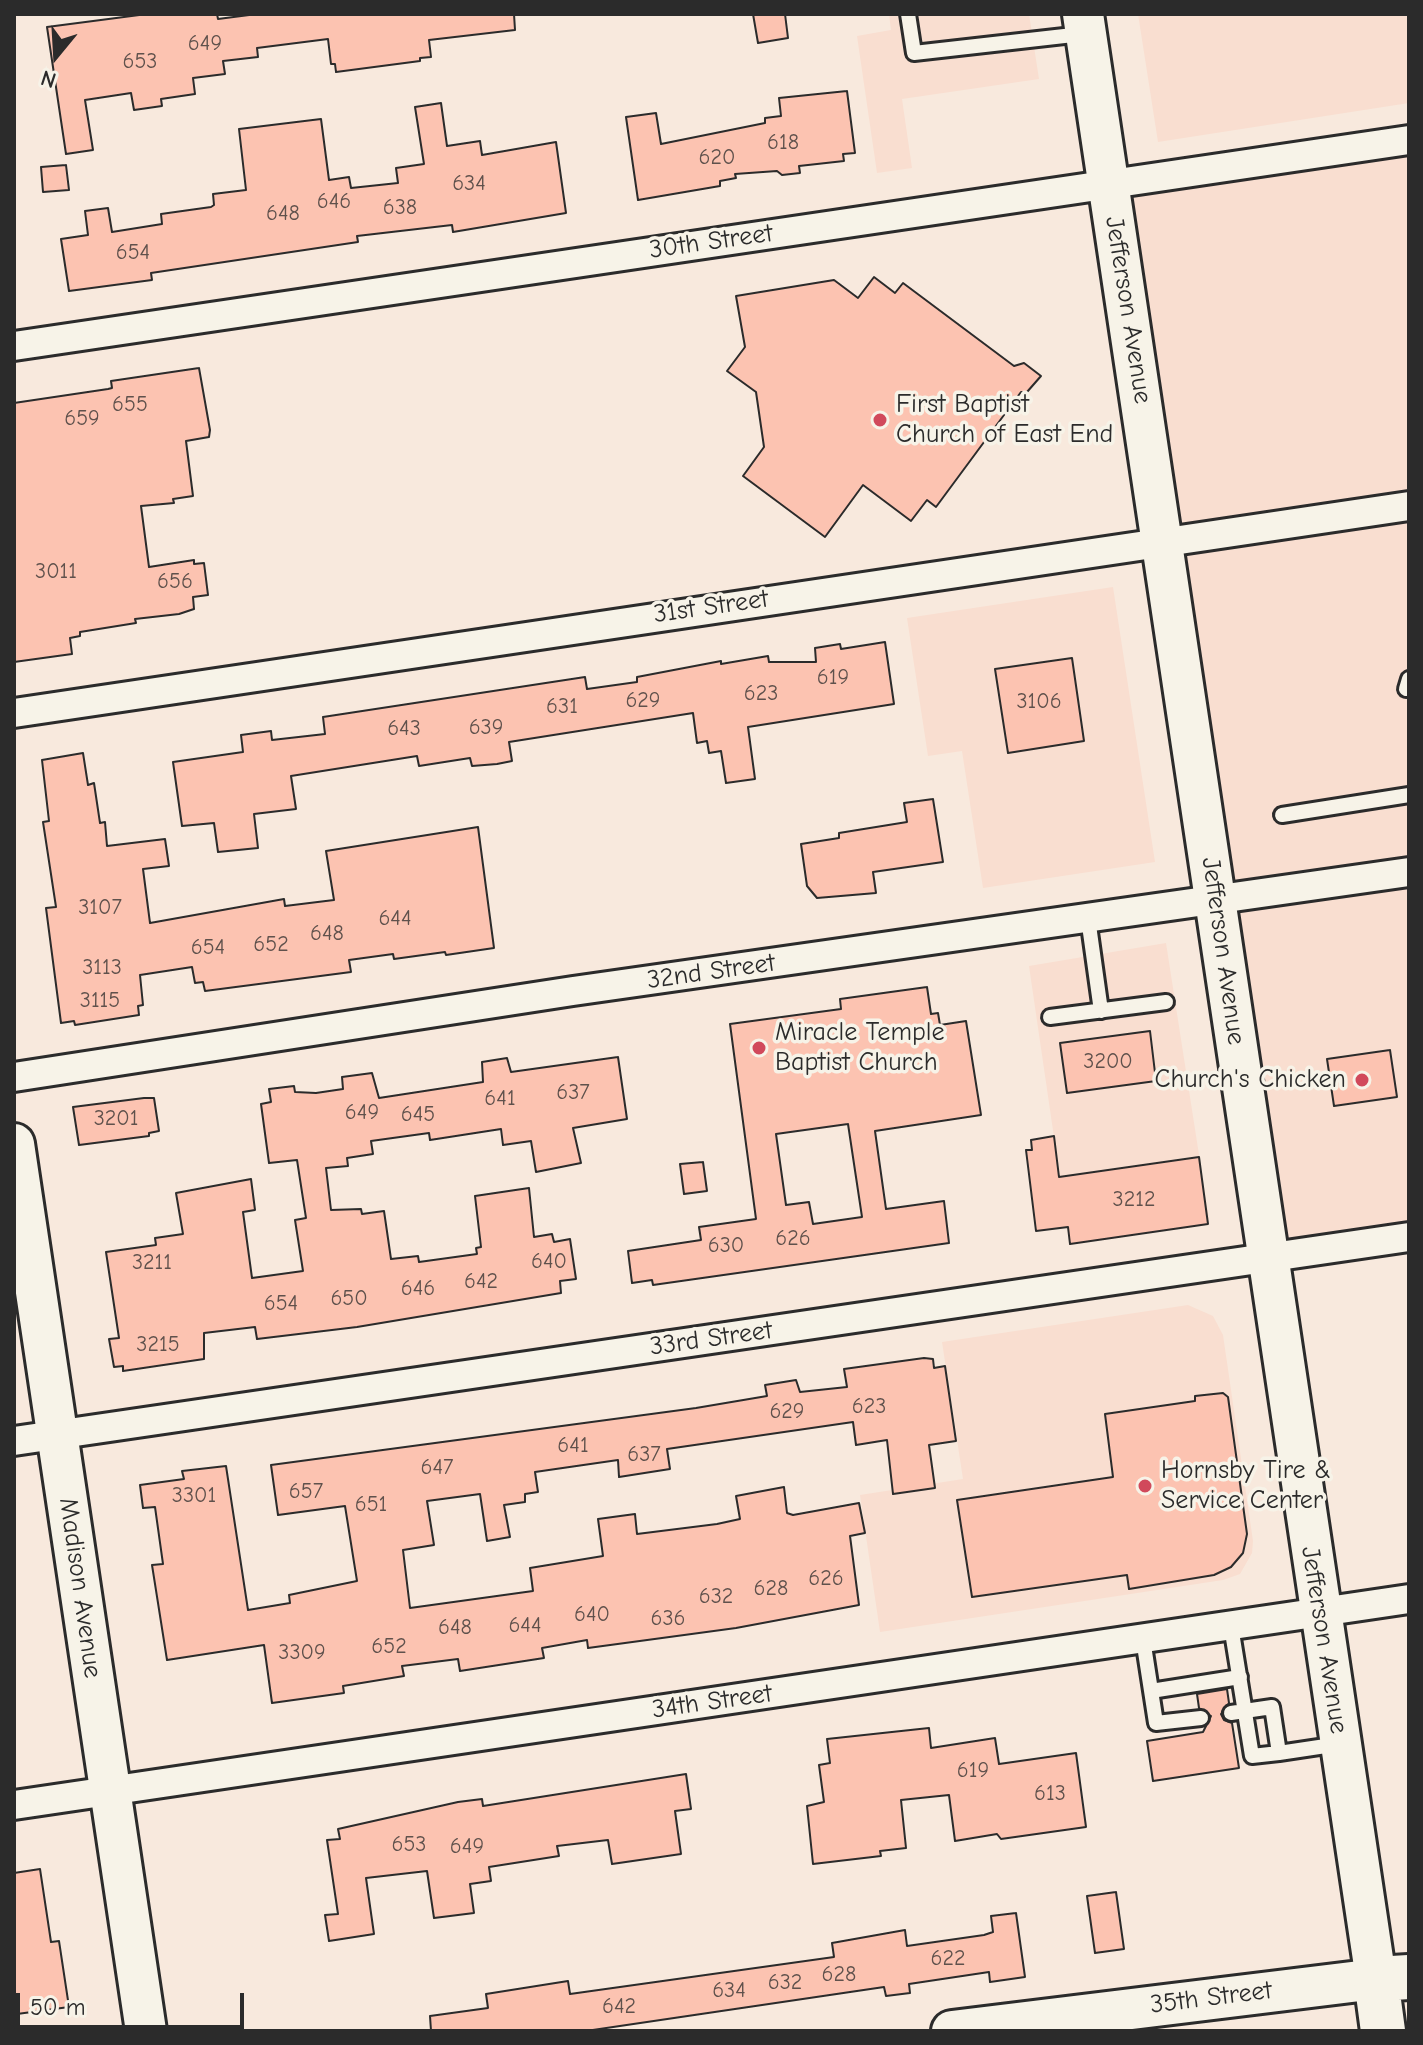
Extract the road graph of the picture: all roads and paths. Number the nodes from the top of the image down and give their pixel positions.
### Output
1 (908, 14) edge
2 (1085, 24) edge
3 (1409, 140) edge
4 (1110, 184) junction
5 (14, 346) edge
6 (1408, 511) edge
7 (1163, 541) junction
8 (14, 713) edge
9 (1409, 795) edge
10 (1282, 815) dead end
11 (1409, 872) edge
12 (1216, 900) junction
13 (1088, 918) junction
14 (1166, 1002) dead end
15 (1101, 1011) junction
16 (1050, 1017) dead end
17 (14, 1077) edge
18 (14, 1144) edge
19 (1409, 1237) edge
20 (1267, 1256) junction
21 (58, 1434) junction
22 (14, 1441) edge
23 (1409, 1599) edge
24 (1320, 1613) junction
25 (1231, 1626) junction
26 (1143, 1639) junction
27 (1240, 1677) junction
28 (1151, 1691) junction
29 (1238, 1712) junction
30 (1201, 1718) dead end
31 (1340, 1744) junction
32 (1279, 1753) junction
33 (110, 1791) junction
34 (14, 1805) edge
35 (1392, 1978) edge
36 (146, 2031) edge
37 (952, 2031) edge
38 (1383, 2031) edge

1 - 2 lane
2 - 4 main road, Jefferson Avenue
3 - 4 street, 30th Street
4 - 5 street, 30th Street
4 - 7 main road, Jefferson Avenue
6 - 7 street, 31st Street
7 - 8 street, 31st Street
7 - 12 main road, Jefferson Avenue
9 - 10 lane
11 - 12 street, 32nd Street
12 - 13 street, 32nd Street
12 - 20 main road, Jefferson Avenue
13 - 15 lane
13 - 17 street, 32nd Street
14 - 15 lane
15 - 16 lane
18 - 21 main road, Madison Avenue
19 - 20 street, 33rd Street
20 - 21 street, 33rd Street
20 - 24 main road, Jefferson Avenue
21 - 22 street, 33rd Street
21 - 33 main road, Madison Avenue
23 - 24 street, 34th Street
24 - 25 street, 34th Street
24 - 31 main road, Jefferson Avenue
25 - 26 street, 34th Street
25 - 27 lane
26 - 28 lane
26 - 33 street, 34th Street
27 - 28 lane
27 - 29 lane
28 - 30 lane
29 - 32 lane
29 - 32 lane
31 - 32 lane
31 - 35 main road, Jefferson Avenue
33 - 34 street, 34th Street
33 - 36 main road, Madison Avenue
35 - 37 main road, 35th Street
35 - 38 main road, Jefferson Avenue

